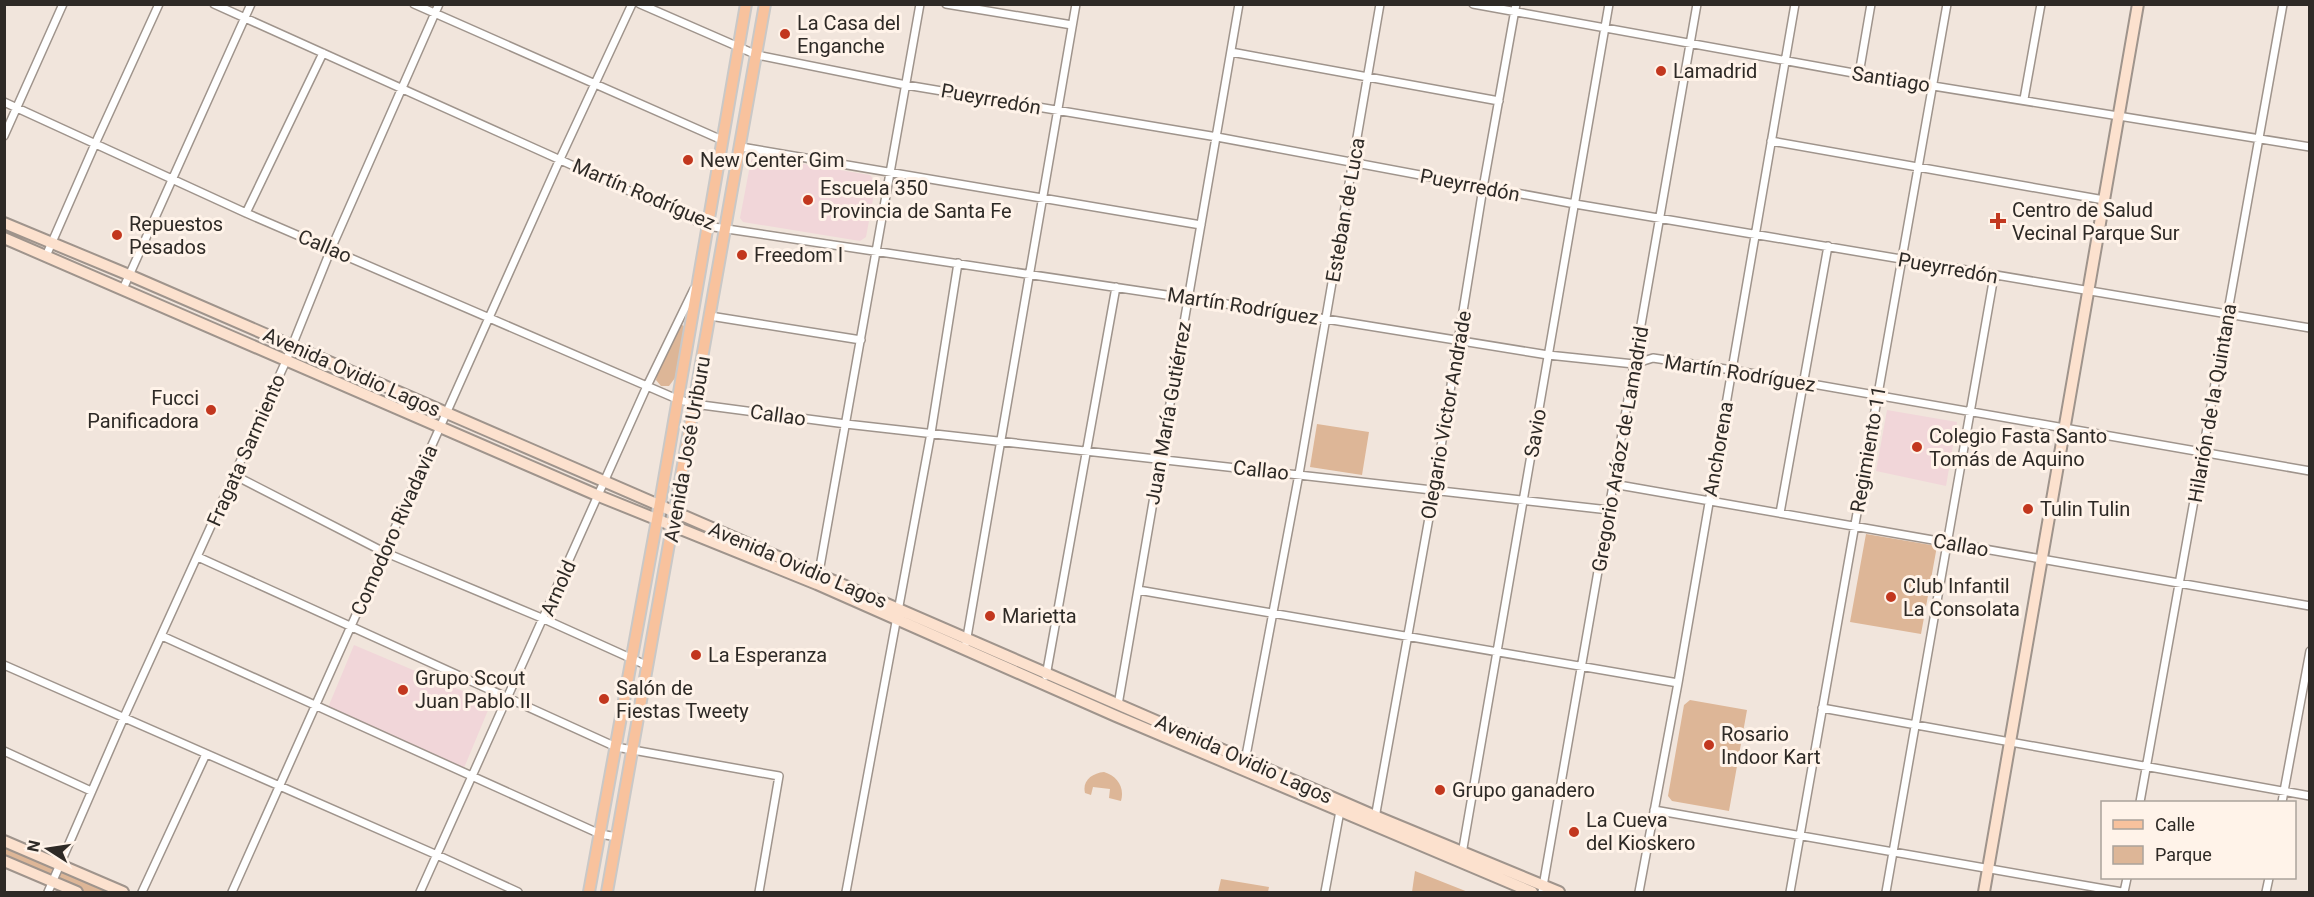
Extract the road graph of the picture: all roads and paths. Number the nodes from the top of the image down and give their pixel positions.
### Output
1 (63, 4) edge
2 (159, 4) edge
3 (214, 4) edge
4 (251, 4) edge
5 (414, 4) edge
6 (439, 4) edge
7 (632, 4) edge
8 (640, 4) edge
9 (746, 4) edge
10 (765, 4) edge
11 (920, 4) edge
12 (946, 4) edge
13 (1076, 4) edge
14 (1239, 4) edge
15 (1380, 4) edge
16 (1473, 4) edge
17 (1609, 4) edge
18 (1697, 4) edge
19 (1795, 4) edge
20 (1871, 4) edge
21 (1947, 4) edge
22 (2041, 4) edge
23 (2138, 4) edge
24 (2283, 4) edge
25 (1516, 8) edge
26 (435, 14) junction
27 (245, 18) junction
28 (1072, 25) junction
29 (1605, 28) junction
30 (1691, 42) junction
31 (738, 46) junction
32 (1231, 52) junction
33 (323, 53) junction
34 (757, 55) junction
35 (1785, 60) junction
36 (1859, 74) junction
37 (1367, 77) junction
38 (594, 83) junction
39 (906, 85) junction
40 (1932, 86) junction
41 (403, 88) junction
42 (2024, 99) junction
43 (1499, 101) junction
44 (4, 102) edge
45 (17, 108) junction
46 (1058, 111) junction
47 (2119, 115) junction
48 (4, 136) edge
49 (1217, 137) junction
50 (2259, 139) junction
51 (722, 140) junction
52 (1771, 141) junction
53 (95, 144) junction
54 (741, 147) junction
55 (2310, 147) edge
56 (560, 159) junction
57 (1353, 161) junction
58 (1918, 167) junction
59 (890, 172) junction
60 (172, 179) junction
61 (1483, 188) junction
62 (1044, 198) junction
63 (2104, 200) junction
64 (1575, 204) junction
65 (246, 213) junction
66 (1660, 218) junction
67 (4, 223) edge
68 (1201, 225) junction
69 (707, 226) junction
70 (726, 228) junction
71 (1756, 235) junction
72 (4, 238) edge
73 (52, 243) junction
74 (1828, 246) junction
75 (332, 249) junction
76 (876, 251) junction
77 (46, 256) junction
78 (1902, 260) junction
79 (958, 263) junction
80 (1030, 274) junction
81 (129, 275) junction
82 (1994, 276) junction
83 (697, 284) junction
84 (1116, 287) junction
85 (123, 289) junction
86 (2088, 291) junction
87 (1188, 298) junction
88 (2228, 313) junction
89 (710, 316) junction
90 (490, 319) junction
91 (1326, 319) junction
92 (2310, 327) edge
93 (861, 340) junction
94 (1459, 341) junction
95 (293, 346) junction
96 (1548, 355) junction
97 (286, 361) junction
98 (1634, 364) junction
99 (1732, 370) junction
100 (1803, 383) junction
101 (647, 386) junction
102 (1878, 396) junction
103 (677, 399) junction
104 (694, 404) junction
105 (1970, 411) junction
106 (447, 414) junction
107 (846, 424) junction
108 (2065, 427) junction
109 (440, 428) junction
110 (931, 433) junction
111 (1002, 441) junction
112 (1087, 452) junction
113 (2202, 452) junction
114 (1161, 459) junction
115 (2310, 471) edge
116 (1299, 474) junction
117 (234, 476) junction
118 (605, 482) junction
119 (1613, 484) junction
120 (1434, 490) junction
121 (599, 496) junction
122 (1523, 500) junction
123 (1708, 501) junction
124 (660, 506) junction
125 (1609, 510) junction
126 (675, 512) junction
127 (1780, 513) junction
128 (657, 520) junction
129 (673, 526) junction
130 (1854, 526) junction
131 (1947, 543) junction
132 (384, 552) junction
133 (198, 557) junction
134 (2042, 559) junction
135 (818, 579) junction
136 (2180, 583) junction
137 (1138, 590) junction
138 (2310, 606) edge
139 (1272, 613) junction
140 (898, 614) junction
141 (544, 619) junction
142 (350, 627) junction
143 (162, 636) junction
144 (1406, 636) junction
145 (966, 643) junction
146 (2310, 651) edge
147 (1497, 652) junction
148 (632, 659) junction
149 (4, 665) edge
150 (648, 666) junction
151 (1581, 667) junction
152 (1046, 679) junction
153 (1678, 683) junction
154 (508, 698) junction
155 (1118, 704) junction
156 (314, 706) junction
157 (1822, 708) junction
158 (1116, 716) junction
159 (124, 717) junction
160 (1914, 724) junction
161 (2010, 742) junction
162 (616, 747) junction
163 (633, 750) junction
164 (4, 751) edge
165 (206, 754) junction
166 (1244, 765) junction
167 (2147, 767) junction
168 (472, 776) junction
169 (279, 786) junction
170 (91, 791) junction
171 (2284, 792) junction
172 (2310, 796) edge
173 (2140, 801) edge
174 (2282, 801) edge
175 (1654, 810) junction
176 (1340, 811) junction
177 (1374, 821) junction
178 (600, 834) junction
179 (1800, 836) junction
180 (617, 837) junction
181 (4, 841) edge
182 (1892, 852) junction
183 (437, 855) junction
184 (1461, 857) junction
185 (4, 861) edge
186 (60, 865) junction
187 (1988, 869) junction
188 (52, 882) junction
189 (1543, 889) edge
190 (48, 892) edge
191 (77, 892) edge
192 (123, 892) edge
193 (142, 892) edge
194 (232, 892) edge
195 (420, 892) edge
196 (518, 892) edge
197 (589, 892) edge
198 (607, 892) edge
199 (759, 892) edge
200 (846, 892) edge
201 (1325, 892) edge
202 (1532, 892) edge
203 (1559, 892) edge
204 (1639, 892) edge
205 (1790, 892) edge
206 (1886, 892) edge
207 (1984, 892) edge
208 (2123, 892) edge

1 - 45 street
2 - 53 street
3 - 27 street, Martín Rodríguez
4 - 27 street
5 - 26 street
6 - 26 street, Fragata Sarmiento
7 - 38 street, Comodoro Rivadavia
8 - 31 street, Pueyrredón
9 - 31 main road, Avenida José Uriburu
10 - 34 main road, Avenida José Uriburu
11 - 39 street
12 - 28 street
13 - 28 street
14 - 32 street, Juan María Gutiérrez
15 - 37 street, Esteban de Luca
16 - 25 street, Santiago
17 - 29 street, Savio
18 - 30 street, Gregorio Aráoz de Lamadrid
19 - 35 street, Anchorena
20 - 36 street
21 - 40 street, Regimiento 11
22 - 42 street
23 - 47 main road
24 - 50 street, Hilarión de la Quintana
25 - 29 street, Santiago
25 - 43 street, Olegario Victor Andrade
26 - 38 street
26 - 41 street, Fragata Sarmiento
27 - 33 street, Martín Rodríguez
27 - 60 street
28 - 46 street
29 - 30 street, Santiago
29 - 64 street, Savio
30 - 35 street, Santiago
30 - 66 street, Gregorio Aráoz de Lamadrid
31 - 34 street, Pueyrredón
31 - 51 main road, Avenida José Uriburu
32 - 37 street
32 - 49 street, Juan María Gutiérrez
33 - 41 street, Martín Rodríguez
33 - 65 street
34 - 39 street, Pueyrredón
34 - 54 main road, Avenida José Uriburu
35 - 36 street, Santiago
35 - 52 street, Anchorena
36 - 40 street, Santiago
37 - 43 street
37 - 57 street, Esteban de Luca
38 - 51 street
38 - 56 street, Comodoro Rivadavia
39 - 46 street, Pueyrredón
39 - 59 street
40 - 42 street, Santiago
40 - 58 street, Regimiento 11
41 - 56 street, Martín Rodríguez
41 - 75 street, Fragata Sarmiento
42 - 47 street, Santiago
43 - 61 street, Olegario Victor Andrade
44 - 45 street, Callao
45 - 48 street
45 - 53 street, Callao
46 - 49 street, Pueyrredón
46 - 62 street
47 - 50 street, Santiago
47 - 63 main road
49 - 57 street, Pueyrredón
49 - 68 street, Juan María Gutiérrez
50 - 55 street, Santiago
50 - 88 street, Hilarión de la Quintana
51 - 69 main road, Avenida José Uriburu
52 - 58 street
52 - 71 street, Anchorena
53 - 60 street, Callao
53 - 73 street
54 - 59 street
54 - 70 main road, Avenida José Uriburu
56 - 69 street, Martín Rodríguez
56 - 90 street, Comodoro Rivadavia
57 - 61 street, Pueyrredón
57 - 91 street, Esteban de Luca
58 - 63 street
58 - 78 street, Regimiento 11
59 - 62 street
59 - 76 street
60 - 65 street, Callao
60 - 81 street
61 - 64 street, Pueyrredón
61 - 94 street, Olegario Victor Andrade
62 - 68 street
62 - 80 street
63 - 86 main road
64 - 66 street, Pueyrredón
64 - 96 street, Savio
65 - 75 street, Callao
66 - 71 street, Pueyrredón
66 - 98 street, Gregorio Aráoz de Lamadrid
67 - 73 main road, Avenida Ovidio Lagos
68 - 87 street, Juan María Gutiérrez
69 - 70 street, Martín Rodríguez
69 - 83 main road, Avenida José Uriburu
70 - 76 street, Martín Rodríguez
70 - 89 main road, Avenida José Uriburu
71 - 74 street, Pueyrredón
71 - 99 street, Anchorena
72 - 77 main road, Avenida Ovidio Lagos
73 - 77 street
73 - 81 main road, Avenida Ovidio Lagos
74 - 78 street, Pueyrredón
74 - 100 street
75 - 90 street, Callao
75 - 95 street, Fragata Sarmiento
76 - 79 street, Martín Rodríguez
76 - 93 street
77 - 85 main road, Avenida Ovidio Lagos
78 - 82 street, Pueyrredón
78 - 102 street, Regimiento 11
79 - 80 street, Martín Rodríguez
79 - 110 street
80 - 84 street, Martín Rodríguez
80 - 111 street
81 - 85 street
81 - 95 main road, Avenida Ovidio Lagos
82 - 86 street, Pueyrredón
82 - 105 street
83 - 101 street, Arnold
83 - 103 main road, Avenida José Uriburu
84 - 87 street, Martín Rodríguez
84 - 112 street
85 - 97 main road, Avenida Ovidio Lagos
86 - 88 street, Pueyrredón
86 - 108 main road
87 - 91 street, Martín Rodríguez
87 - 114 street, Juan María Gutiérrez
88 - 92 street, Pueyrredón
88 - 113 street, Hilarión de la Quintana
89 - 93 street
89 - 104 main road, Avenida José Uriburu
90 - 101 street, Callao
90 - 106 street, Comodoro Rivadavia
91 - 94 street, Martín Rodríguez
91 - 116 street, Esteban de Luca
93 - 107 street
94 - 96 street, Martín Rodríguez
94 - 120 street, Olegario Victor Andrade
95 - 97 street, Fragata Sarmiento
95 - 106 main road, Avenida Ovidio Lagos
96 - 98 street, Martín Rodríguez
96 - 122 street, Savio
97 - 109 main road, Avenida Ovidio Lagos
97 - 117 street, Fragata Sarmiento
98 - 99 street, Martín Rodríguez
98 - 119 street, Gregorio Aráoz de Lamadrid
99 - 100 street, Martín Rodríguez
99 - 123 street, Anchorena
100 - 102 street, Martín Rodríguez
100 - 127 street
101 - 103 street, Callao
101 - 118 street, Arnold
102 - 105 street, Martín Rodríguez
102 - 130 street, Regimiento 11
103 - 104 street, Callao
103 - 124 main road, Avenida José Uriburu
104 - 107 street, Callao
104 - 126 main road, Avenida José Uriburu
105 - 108 street, Martín Rodríguez
105 - 131 street
106 - 109 street, Comodoro Rivadavia
106 - 118 main road, Avenida Ovidio Lagos
107 - 110 street, Callao
107 - 135 street
108 - 113 street, Martín Rodríguez
108 - 134 main road
109 - 121 main road, Avenida Ovidio Lagos
109 - 132 street, Comodoro Rivadavia
110 - 111 street, Callao
110 - 140 street
111 - 112 street, Callao
111 - 145 street
112 - 114 street, Callao
112 - 152 street
113 - 115 street, Martín Rodríguez
113 - 136 street, Hilarión de la Quintana
114 - 116 street, Callao
114 - 137 street, Juan María Gutiérrez
116 - 120 street, Callao
116 - 139 street, Esteban de Luca
117 - 132 street
117 - 133 street, Fragata Sarmiento
118 - 121 street, Arnold
118 - 124 main road, Avenida Ovidio Lagos
119 - 123 street, Callao
119 - 125 street, Gregorio Aráoz de Lamadrid
120 - 122 street, Callao
120 - 144 street, Olegario Victor Andrade
121 - 128 main road, Avenida Ovidio Lagos
121 - 141 street, Arnold
122 - 125 street, Callao
122 - 147 street, Savio
123 - 127 street, Callao
123 - 153 street, Anchorena
124 - 126 main road, Avenida Ovidio Lagos
124 - 128 main road, Avenida José Uriburu
125 - 151 street, Gregorio Aráoz de Lamadrid
126 - 129 main road, Avenida José Uriburu
126 - 135 main road, Avenida Ovidio Lagos
127 - 130 street, Callao
128 - 129 main road, Avenida Ovidio Lagos
128 - 148 main road, Avenida José Uriburu
129 - 135 main road, Avenida Ovidio Lagos
129 - 150 main road, Avenida José Uriburu
130 - 131 street, Callao
130 - 157 street, Regimiento 11
131 - 134 street, Callao
131 - 160 street
132 - 141 street
132 - 142 street, Comodoro Rivadavia
133 - 142 street
133 - 143 street, Fragata Sarmiento
134 - 136 street, Callao
134 - 161 main road
135 - 140 main road, Avenida Ovidio Lagos
136 - 138 street, Callao
136 - 167 street, Hilarión de la Quintana
137 - 139 street
137 - 155 street, Juan María Gutiérrez
139 - 144 street
139 - 166 street, Esteban de Luca
140 - 145 main road, Avenida Ovidio Lagos
140 - 200 street
141 - 148 street
141 - 154 street, Arnold
142 - 154 street
142 - 156 street, Comodoro Rivadavia
143 - 156 street
143 - 159 street, Fragata Sarmiento
144 - 147 street
144 - 177 street, Olegario Victor Andrade
145 - 152 main road, Avenida Ovidio Lagos
146 - 171 street
147 - 151 street
147 - 184 street, Savio
148 - 150 street
148 - 162 main road, Avenida José Uriburu
149 - 159 street
150 - 163 main road, Avenida José Uriburu
151 - 153 street
151 - 189 street, Gregorio Aráoz de Lamadrid
152 - 155 main road, Avenida Ovidio Lagos
152 - 158 main road, Avenida Ovidio Lagos
153 - 175 street, Anchorena
154 - 162 street
154 - 168 street, Arnold
155 - 158 street, Juan María Gutiérrez
155 - 166 main road, Avenida Ovidio Lagos
156 - 168 street
156 - 169 street, Comodoro Rivadavia
157 - 160 street
157 - 179 street, Regimiento 11
158 - 166 main road, Avenida Ovidio Lagos
159 - 165 street
159 - 170 street, Fragata Sarmiento
160 - 161 street
160 - 182 street
161 - 167 street
161 - 187 main road
162 - 163 street
162 - 178 main road, Avenida José Uriburu
163 - 180 main road, Avenida José Uriburu
163 - 199 street
164 - 170 street
165 - 169 street
165 - 193 street
166 - 176 main road, Avenida Ovidio Lagos
166 - 177 main road, Avenida Ovidio Lagos
167 - 171 street
167 - 173 street, Hilarión de la Quintana
168 - 178 street
168 - 183 street, Arnold
169 - 183 street
169 - 194 street, Comodoro Rivadavia
170 - 186 street, Fragata Sarmiento
171 - 172 street
171 - 174 street
175 - 179 street
175 - 204 street, Anchorena
176 - 177 main road, Avenida Ovidio Lagos
176 - 201 street
177 - 184 main road, Avenida Ovidio Lagos
178 - 180 street
178 - 197 main road, Avenida José Uriburu
179 - 182 street
179 - 205 street, Regimiento 11
180 - 198 main road, Avenida José Uriburu
181 - 186 main road
182 - 187 street
182 - 206 street
183 - 195 street, Arnold
183 - 196 street
184 - 189 main road, Avenida Ovidio Lagos
184 - 202 main road, Avenida Ovidio Lagos
185 - 188 main road
186 - 188 street, Fragata Sarmiento
186 - 192 main road
187 - 207 main road
187 - 208 street
188 - 190 street, Fragata Sarmiento
188 - 191 main road
189 - 203 main road, Avenida Ovidio Lagos

